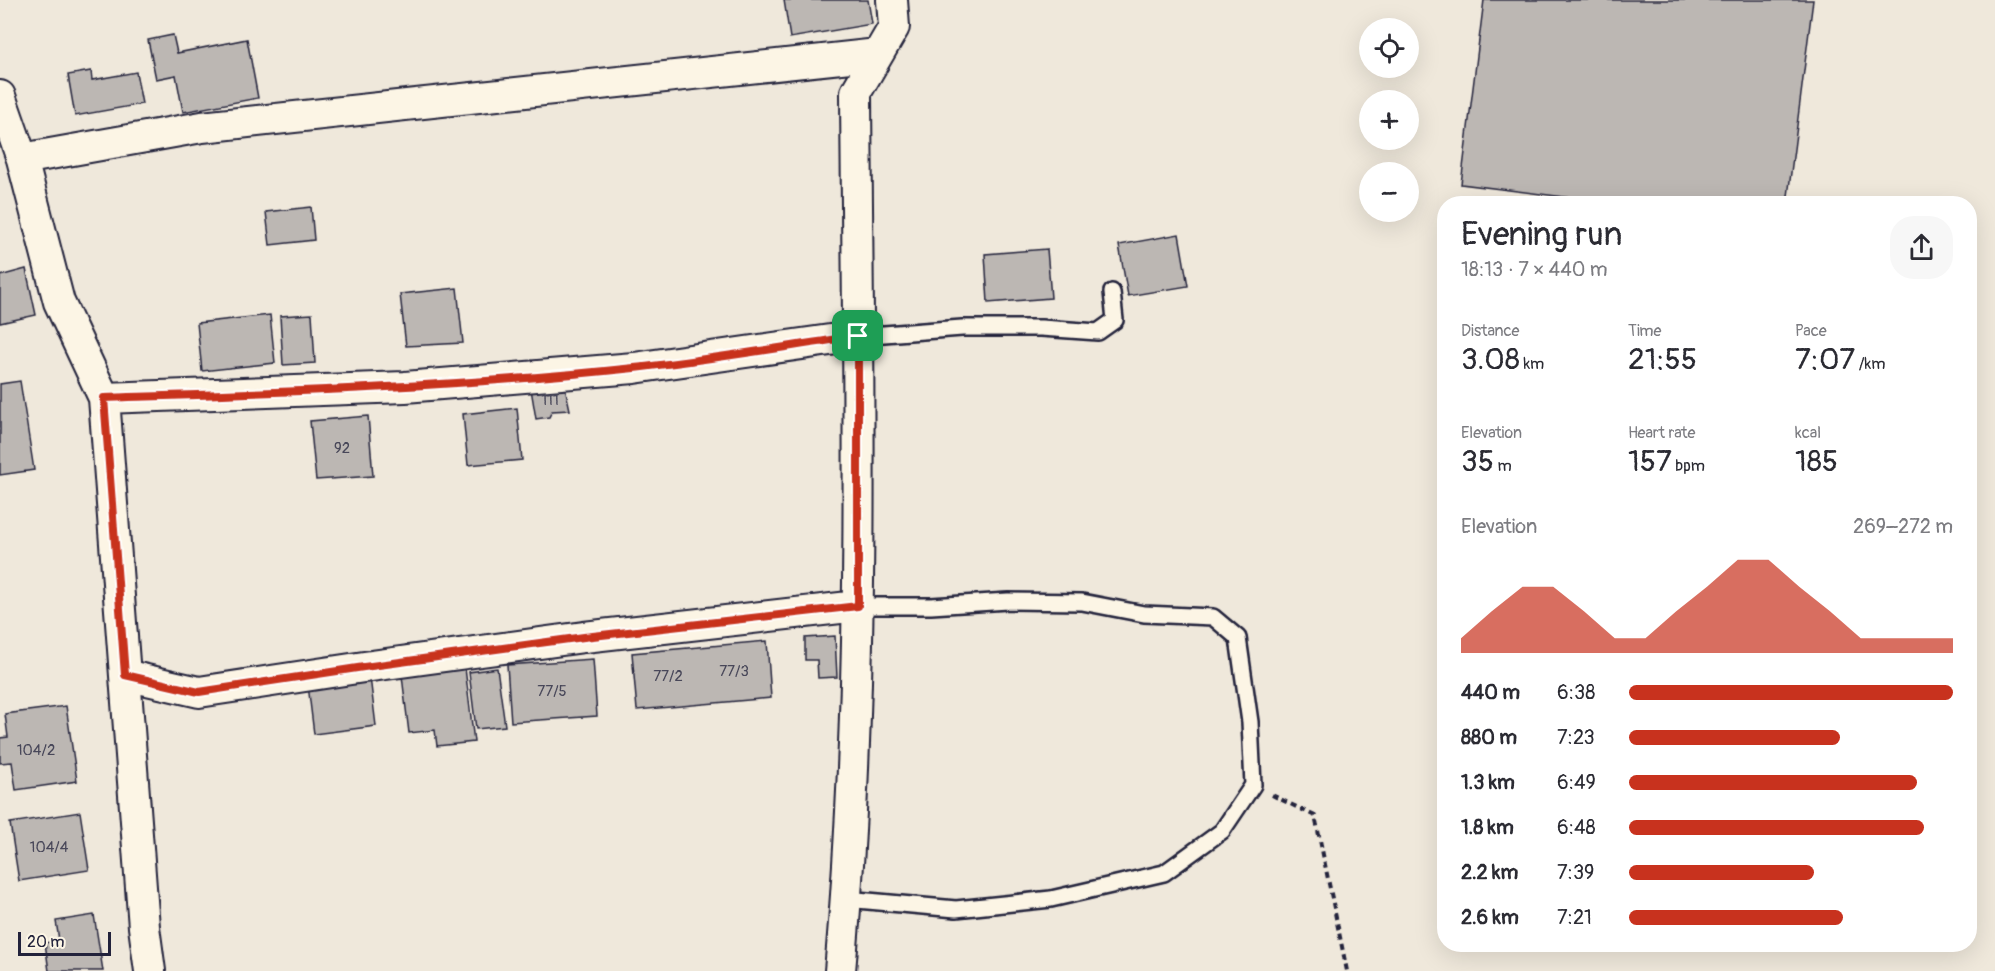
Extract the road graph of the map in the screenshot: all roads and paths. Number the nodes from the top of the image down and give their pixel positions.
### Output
1 (892, 0) edge
2 (878, 54) junction
3 (0, 96) edge
4 (22, 159) junction
5 (1112, 292) dead end
6 (858, 336) junction
7 (104, 398) junction
8 (858, 606) junction
9 (125, 675) junction
10 (1253, 785) junction
11 (846, 899) junction
12 (150, 971) edge
13 (840, 971) edge
14 (1347, 971) edge

1 - 2 street
2 - 4 street
2 - 6 street
3 - 4 street
4 - 7 street
5 - 6 lane
6 - 7 street
6 - 8 street
7 - 9 street
8 - 9 street
8 - 10 lane
8 - 11 street
9 - 12 street
10 - 11 lane
10 - 14 path
11 - 13 street

